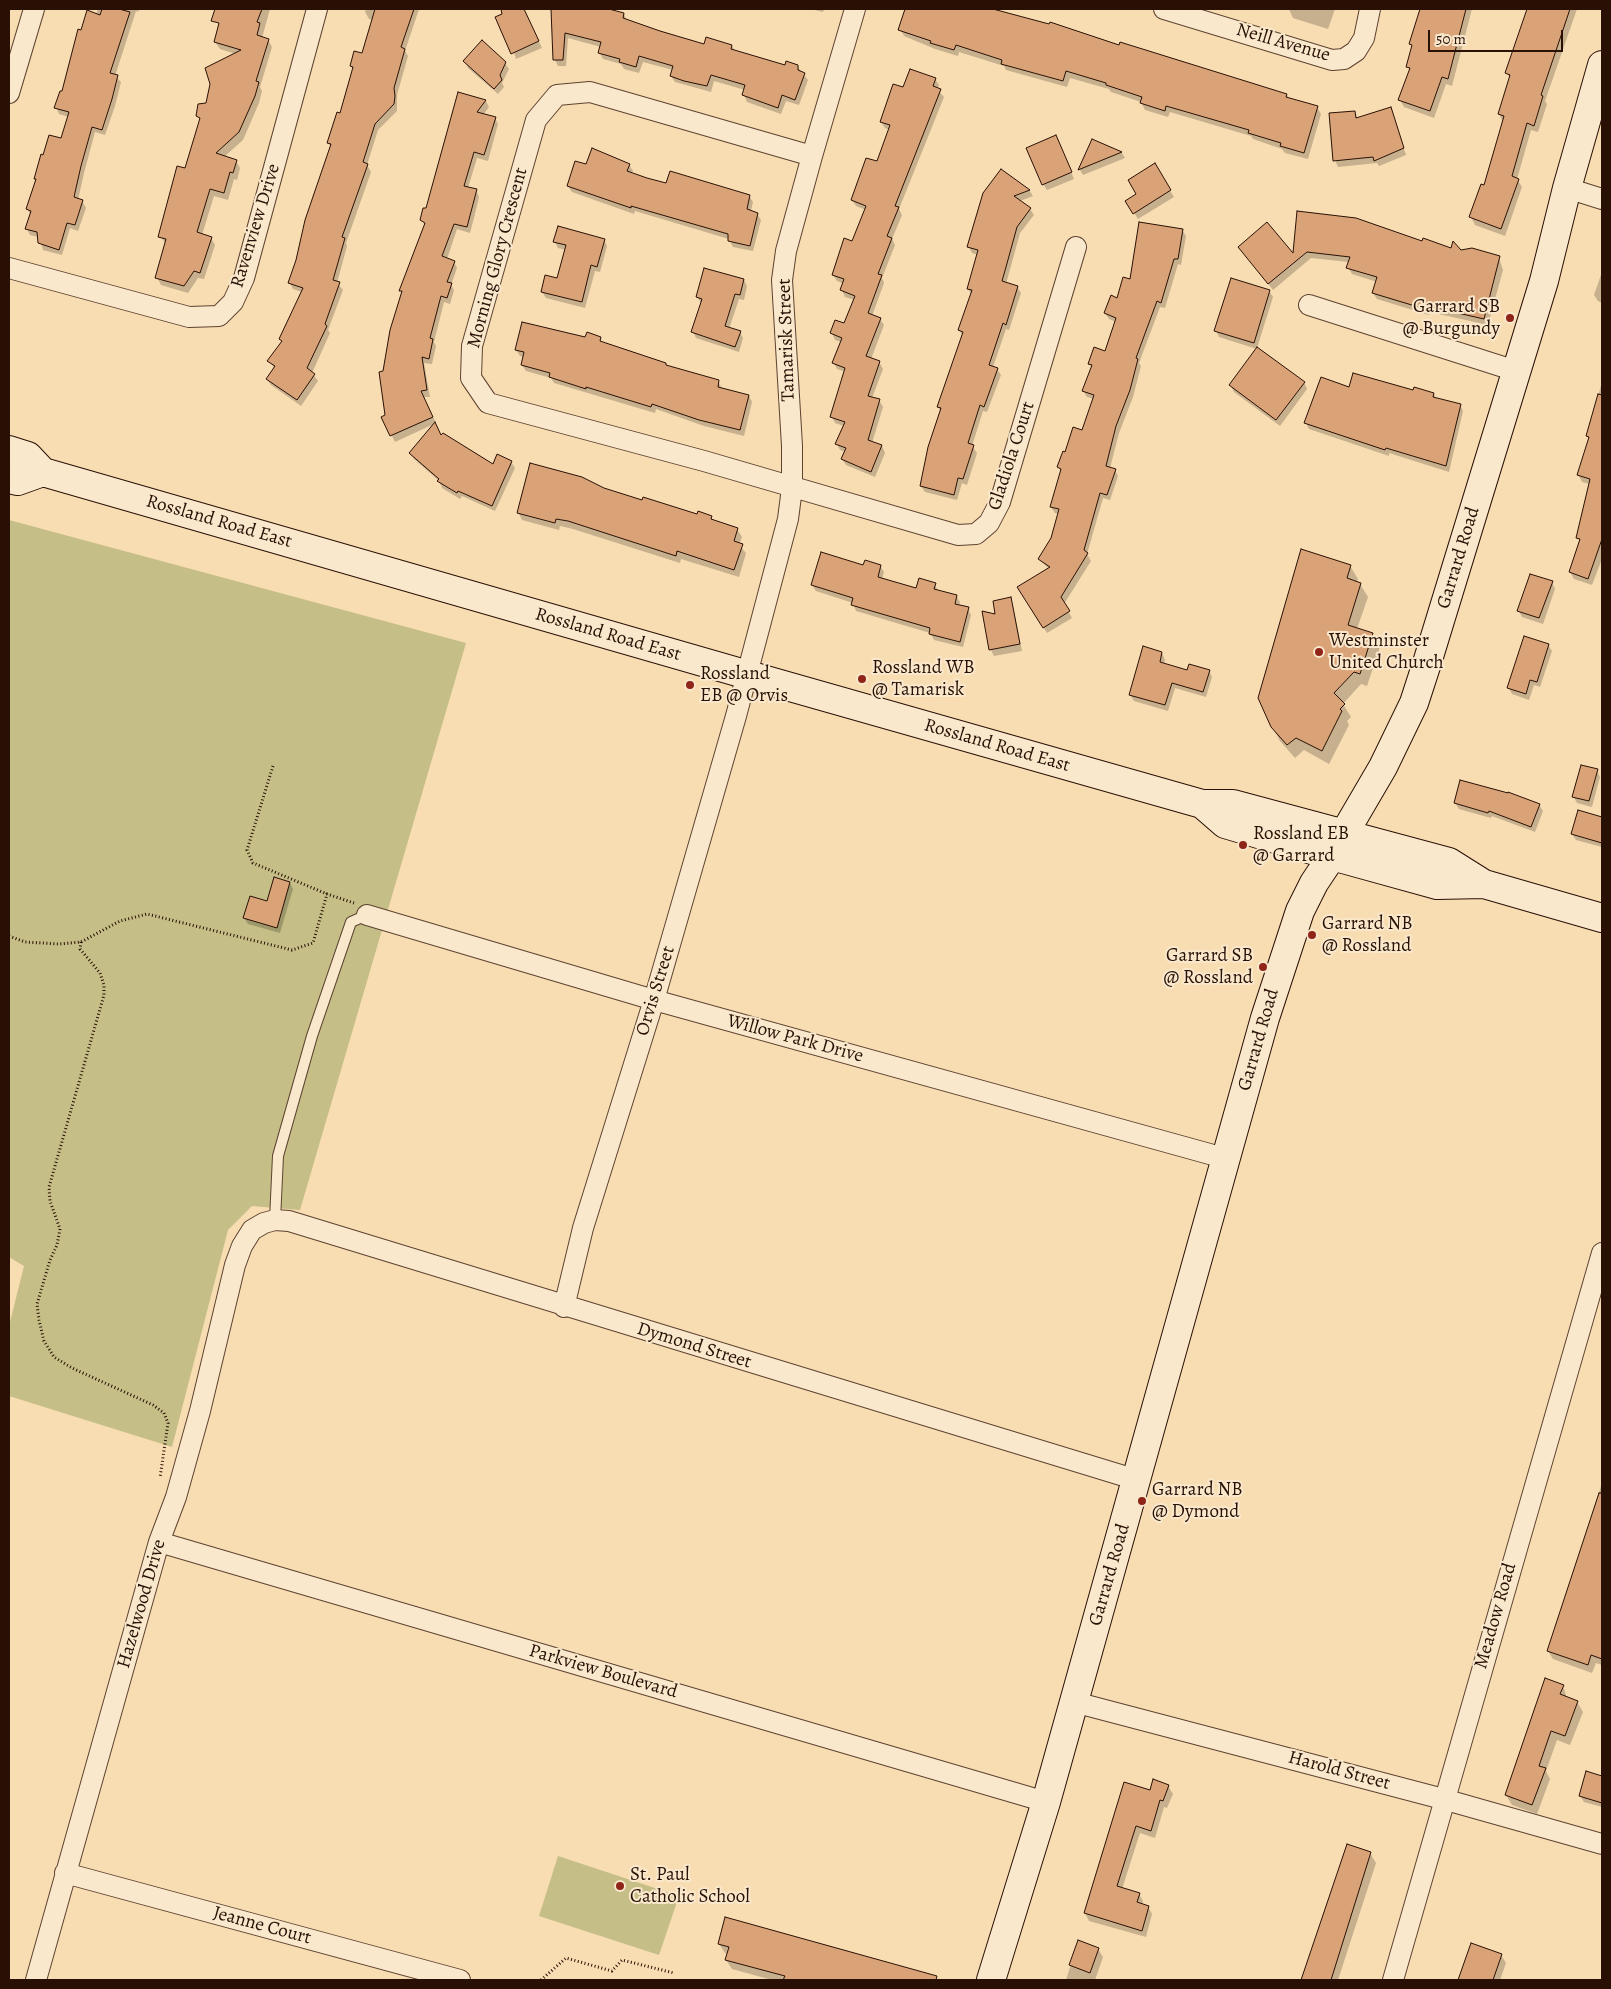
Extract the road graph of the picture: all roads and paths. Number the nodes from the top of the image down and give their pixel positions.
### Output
1 (34, 9) edge
2 (317, 9) edge
3 (855, 9) edge
4 (1164, 9) edge
5 (1370, 9) edge
6 (1602, 66) edge
7 (9, 93) edge
8 (812, 156) junction
9 (1567, 188) junction
10 (1602, 199) edge
11 (1076, 247) dead end
12 (9, 268) edge
13 (1308, 305) dead end
14 (1516, 371) junction
15 (9, 450) edge
16 (43, 472) junction
17 (9, 478) edge
18 (792, 488) junction
19 (748, 675) junction
20 (274, 766) dead end
21 (1202, 804) junction
22 (1345, 832) junction
23 (1332, 856) junction
24 (1484, 884) junction
25 (327, 894) junction
26 (367, 915) junction
27 (1602, 918) edge
28 (9, 936) edge
29 (80, 942) junction
30 (654, 1000) junction
31 (1224, 1158) junction
32 (275, 1220) junction
33 (1602, 1253) edge
34 (564, 1306) junction
35 (1138, 1480) junction
36 (176, 1497) junction
37 (159, 1542) junction
38 (1074, 1702) junction
39 (1443, 1799) junction
40 (1046, 1802) junction
41 (1602, 1844) edge
42 (65, 1873) junction
43 (674, 1973) dead end
44 (36, 1980) edge
45 (460, 1980) edge
46 (541, 1980) edge
47 (991, 1980) edge
48 (1393, 1980) edge

1 - 7 street
2 - 12 street, Ravenview Drive
3 - 8 street, Tamarisk Street
4 - 5 street, Neill Avenue
6 - 9 main road, Garrard Road
8 - 18 street, Tamarisk Street
8 - 18 street, Morning Glory Crescent
9 - 10 street
9 - 14 main road, Garrard Road
11 - 18 street, Gladiola Court
13 - 14 street
14 - 22 main road, Garrard Road
15 - 16 main road, Rossland Road East
16 - 17 main road
16 - 19 main road, Rossland Road East
18 - 19 street, Tamarisk Street
19 - 21 main road, Rossland Road East
19 - 30 street, Orvis Street
20 - 25 path
21 - 22 main road, Rossland Road East
21 - 23 main road, Rossland Road East
22 - 23 street, Garrard Road
22 - 24 main road, Rossland Road East
23 - 24 main road, Rossland Road East
23 - 31 main road, Garrard Road
24 - 27 main road, Rossland Road East
25 - 26 path
25 - 29 path
26 - 30 street, Willow Park Drive
26 - 32 lane
28 - 29 path
29 - 36 path
30 - 31 street, Willow Park Drive
30 - 34 street, Orvis Street
31 - 35 main road, Garrard Road
32 - 34 street, Dymond Street
32 - 36 street, Hazelwood Drive
33 - 39 street, Meadow Road
34 - 35 street, Dymond Street
35 - 38 main road, Garrard Road
36 - 37 street, Hazelwood Drive
37 - 40 street, Parkview Boulevard
37 - 42 street, Hazelwood Drive
38 - 39 street, Harold Street
38 - 40 main road, Garrard Road
39 - 41 street, Harold Street
39 - 48 street, Meadow Road
40 - 47 main road, Garrard Road
42 - 44 street, Hazelwood Drive
42 - 45 street, Jeanne Court
43 - 46 path

